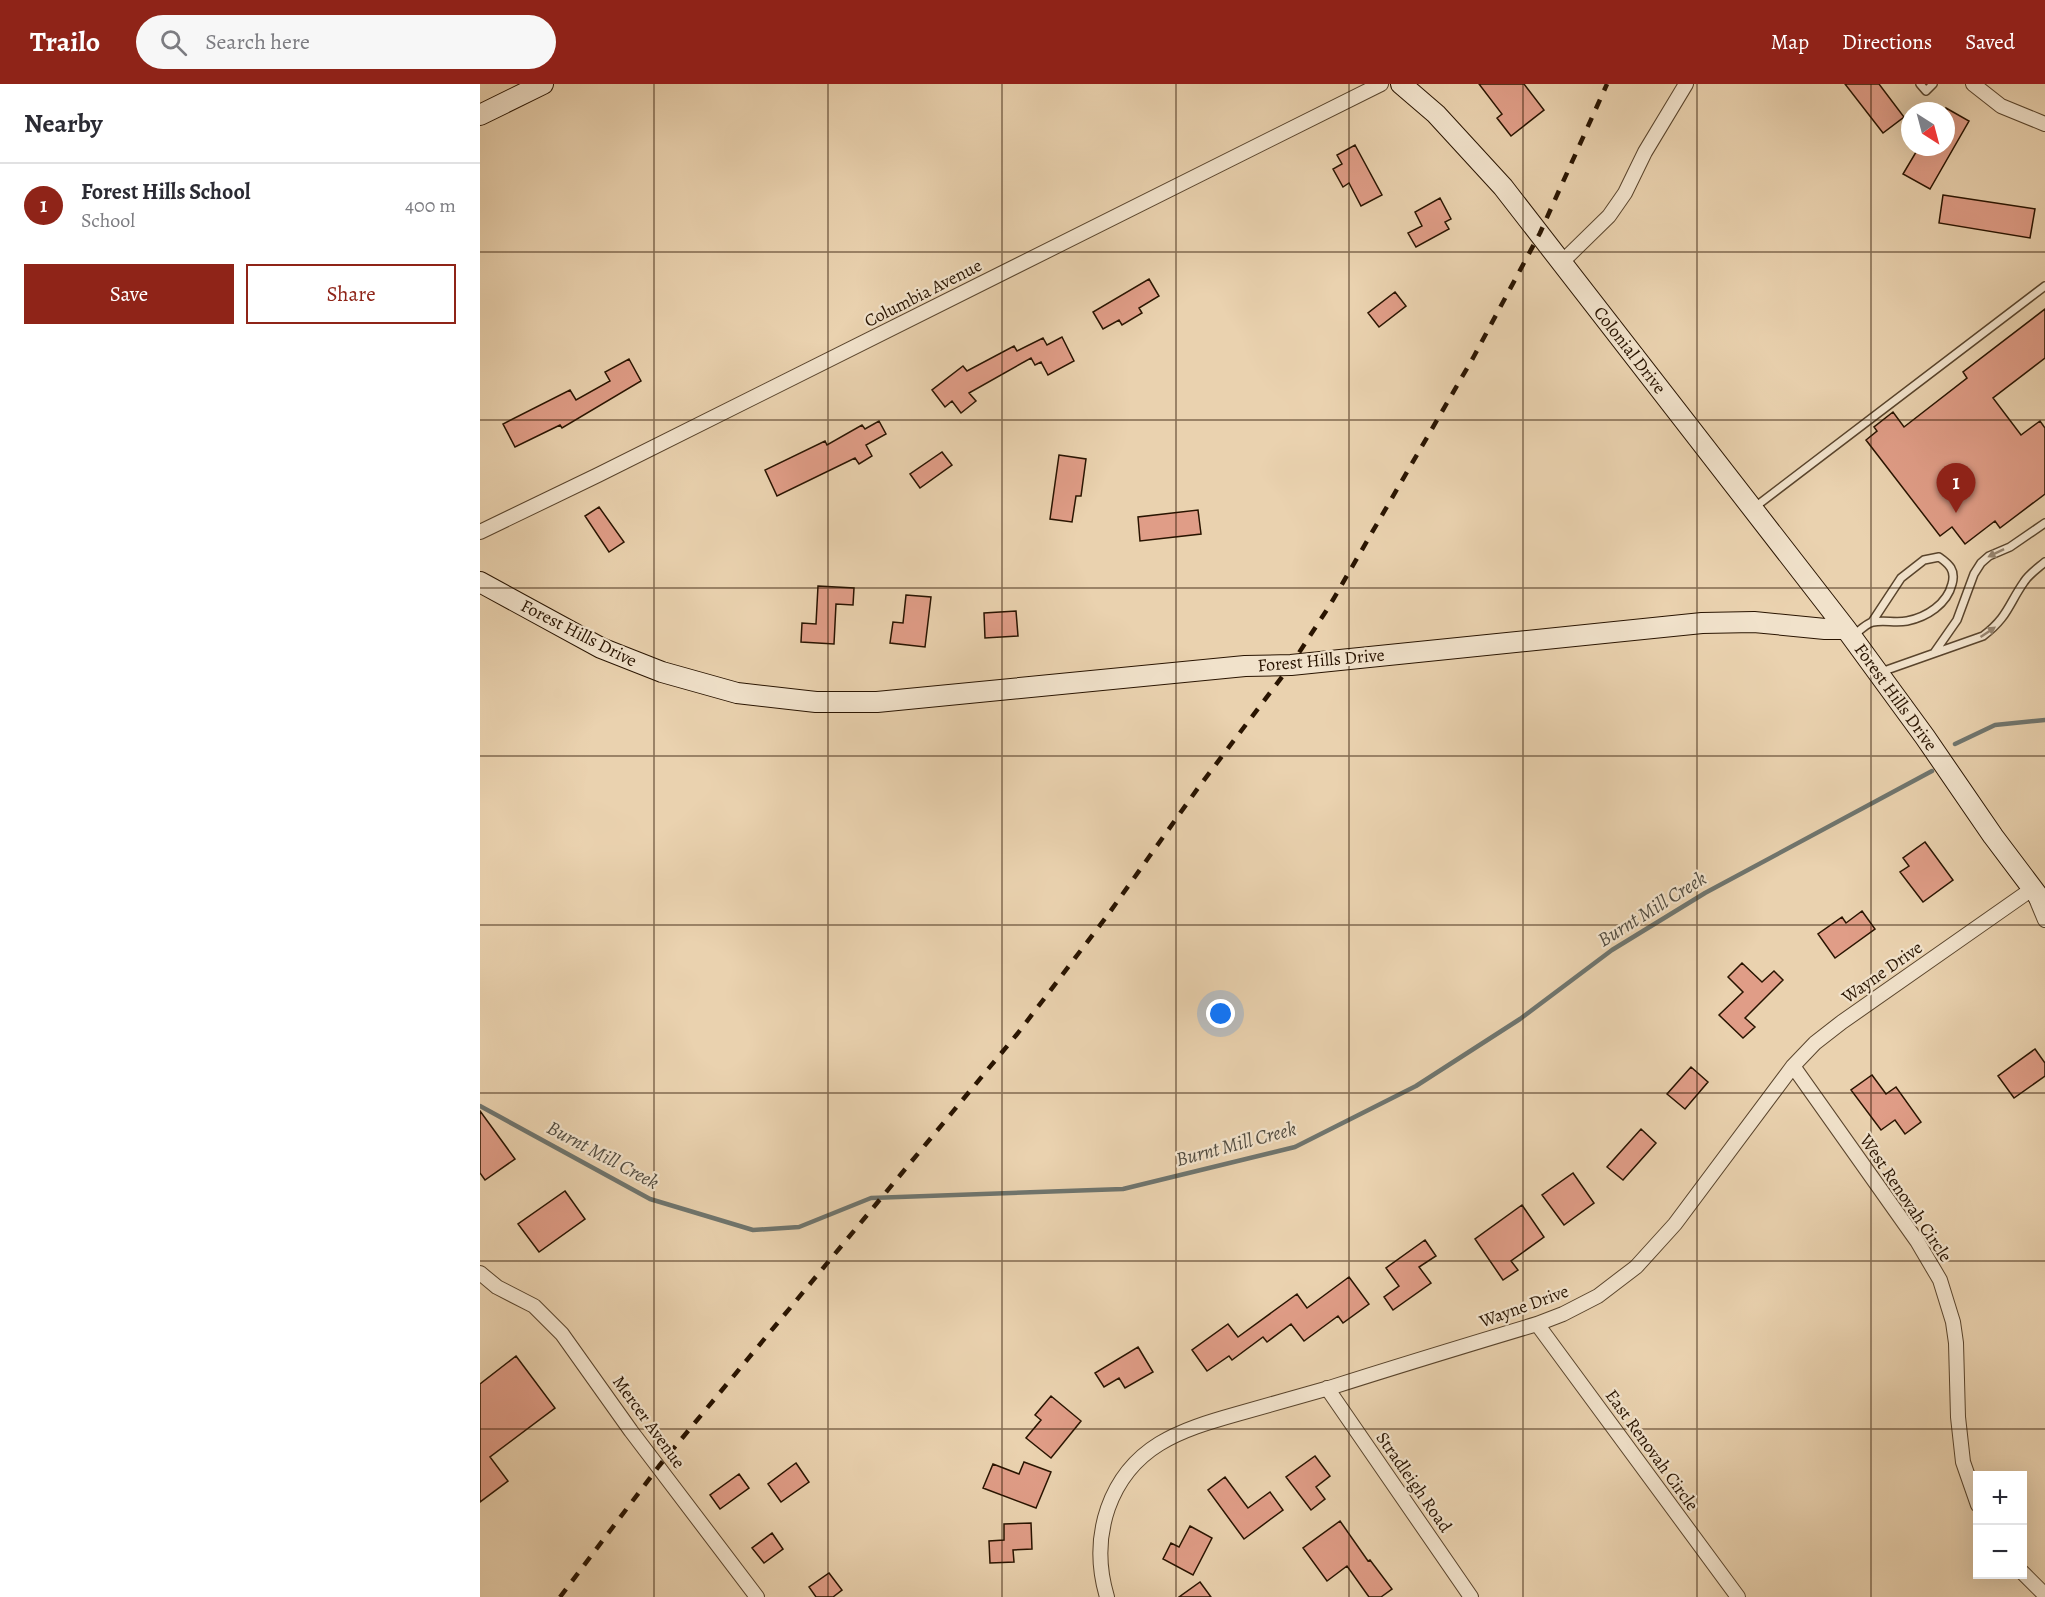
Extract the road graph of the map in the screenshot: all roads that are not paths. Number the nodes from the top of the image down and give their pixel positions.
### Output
1 (1381, 84) edge
2 (1401, 84) edge
3 (1686, 84) edge
4 (1920, 84) edge
5 (1933, 84) edge
6 (1972, 84) edge
7 (536, 86) edge
8 (480, 115) edge
9 (2045, 124) edge
10 (1562, 262) junction
11 (2045, 286) edge
12 (1753, 508) junction
13 (2045, 523) edge
14 (480, 532) edge
15 (2045, 562) edge
16 (480, 582) edge
17 (1872, 622) junction
18 (1849, 632) junction
19 (1934, 653) junction
20 (1879, 673) junction
21 (2032, 889) junction
22 (2045, 905) edge
23 (2045, 920) edge
24 (1793, 1066) junction
25 (480, 1273) edge
26 (497, 1287) junction
27 (480, 1288) edge
28 (1537, 1324) junction
29 (1327, 1388) junction
30 (1973, 1493) edge
31 (2027, 1577) edge
32 (2045, 1595) edge
33 (757, 1597) edge
34 (1107, 1597) edge
35 (1471, 1597) edge
36 (1738, 1597) edge

1 - 14 street, Columbia Avenue
2 - 10 street, Colonial Drive
3 - 10 street
4 - 5 lane
6 - 9 street
7 - 8 street
10 - 12 street, Colonial Drive
11 - 12 lane
12 - 18 street, Colonial Drive
13 -> 19 lane
19 -> 15 lane
16 - 18 street, Forest Hills Drive
17 - 17 lane
17 - 18 lane
18 - 20 street, Forest Hills Drive
19 - 20 lane
20 - 21 street, Forest Hills Drive
21 - 22 street, Forest Hills Drive
21 - 23 street
21 - 24 street, Wayne Drive
24 - 28 street, Wayne Drive
24 - 30 street, West Renovah Circle
25 - 26 street, Mercer Avenue
26 - 27 street
26 - 33 street, Mercer Avenue
28 - 29 street, Wayne Drive
28 - 36 street, East Renovah Circle
29 - 34 street, Wayne Drive
29 - 35 street, Stradleigh Road
31 - 32 street

